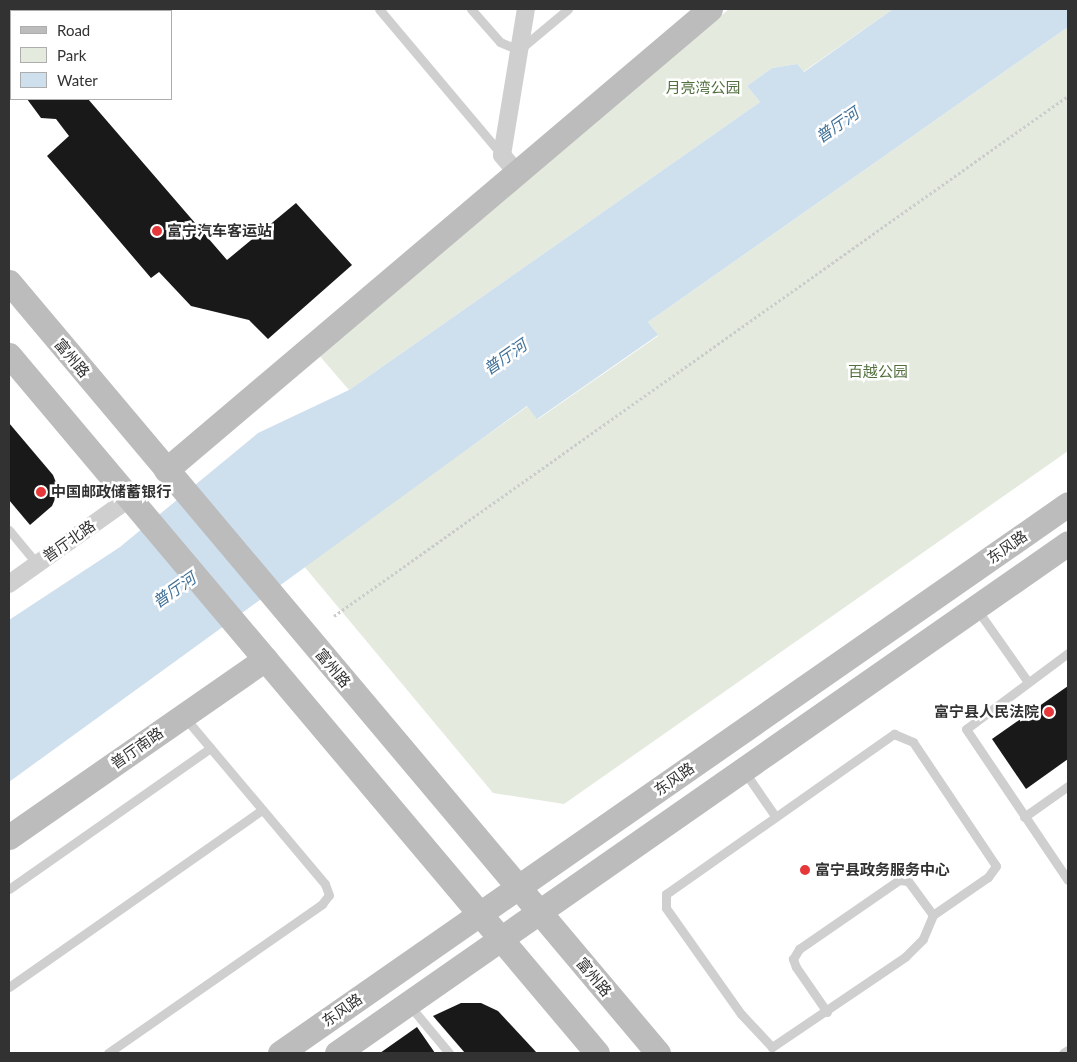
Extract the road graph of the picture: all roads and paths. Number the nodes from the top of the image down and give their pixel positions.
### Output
1 (379, 9) edge
2 (471, 9) edge
3 (526, 9) edge
4 (568, 9) edge
5 (710, 9) edge
6 (519, 50) junction
7 (1068, 96) edge
8 (509, 164) junction
9 (9, 282) edge
10 (9, 355) edge
11 (166, 470) junction
12 (130, 498) junction
13 (1068, 504) edge
14 (9, 530) edge
15 (1068, 544) edge
16 (38, 564) junction
17 (9, 584) edge
18 (976, 608) junction
19 (334, 616) dead end
20 (1068, 653) edge
21 (265, 659) junction
22 (1028, 682) junction
23 (183, 716) junction
24 (210, 748) junction
25 (743, 770) junction
26 (1068, 786) edge
27 (262, 810) junction
28 (775, 816) junction
29 (1024, 817) junction
30 (9, 838) edge
31 (1068, 880) edge
32 (518, 888) junction
33 (9, 889) edge
34 (539, 912) junction
35 (480, 914) junction
36 (933, 915) junction
37 (500, 939) junction
38 (9, 987) edge
39 (408, 1004) junction
40 (827, 1012) junction
41 (1068, 1050) edge
42 (108, 1053) edge
43 (280, 1053) edge
44 (337, 1053) edge
45 (449, 1053) edge
46 (596, 1053) edge
47 (658, 1053) edge
48 (1063, 1053) edge

1 - 8 lane
2 - 6 lane
3 - 6 street
4 - 6 lane
5 - 8 main road
6 - 8 street
7 - 19 path
8 - 11 main road
9 - 11 main road, 富州路
10 - 12 main road
11 - 32 main road, 富州路
12 - 16 street, 普厅北路
12 - 21 main road
13 - 32 main road, 东风路
14 - 16 lane
15 - 18 main road
16 - 17 street, 普厅北路
18 - 22 lane
18 - 25 main road
20 - 22 lane
21 - 23 main road, 普厅南路
21 - 35 main road
22 - 29 lane
23 - 24 lane
23 - 30 main road, 普厅南路
24 - 27 lane
24 - 33 lane
25 - 28 lane
25 - 34 main road
26 - 29 lane
27 - 38 lane
27 - 42 lane
28 - 36 lane
28 - 40 lane
29 - 31 lane
32 - 34 main road, 富州路
32 - 35 main road, 东风路
34 - 37 main road
34 - 47 main road, 富州路
35 - 37 main road
35 - 43 main road, 东风路
36 - 40 lane
36 - 40 lane
37 - 39 main road
37 - 46 main road
39 - 44 main road
39 - 45 lane
41 - 48 lane

